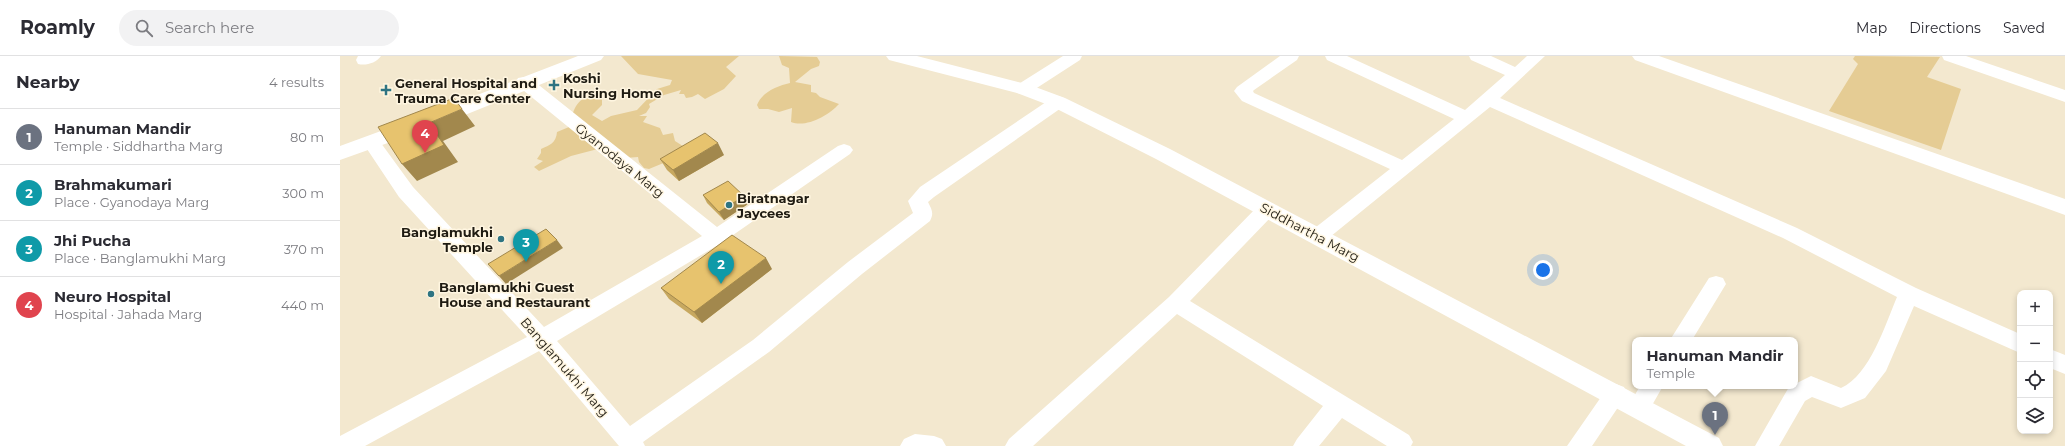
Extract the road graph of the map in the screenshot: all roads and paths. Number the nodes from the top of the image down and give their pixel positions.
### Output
1 (595, 56) edge
2 (895, 56) edge
3 (1074, 56) edge
4 (1291, 56) edge
5 (1333, 56) edge
6 (1477, 56) edge
7 (1537, 56) edge
8 (1641, 56) edge
9 (1950, 56) edge
10 (1517, 74) junction
11 (524, 82) junction
12 (1023, 89) junction
13 (2065, 96) edge
14 (1489, 100) junction
15 (1058, 102) junction
16 (1467, 118) junction
17 (372, 143) junction
18 (844, 150) dead end
19 (340, 153) edge
20 (1404, 168) junction
21 (2065, 207) edge
22 (1267, 209) junction
23 (1318, 236) junction
24 (716, 237) junction
25 (1716, 284) dead end
26 (1909, 294) junction
27 (1176, 303) junction
28 (1683, 337) edge
29 (542, 339) junction
30 (2017, 343) edge
31 (2053, 359) edge
32 (2065, 365) edge
33 (1650, 389) edge
34 (1616, 394) junction
35 (1339, 404) junction
36 (1639, 407) junction
37 (1402, 442) dead end
38 (630, 443) edge
39 (343, 446) edge
40 (912, 446) edge
41 (934, 446) edge
42 (1017, 446) edge
43 (1305, 446) edge
44 (1578, 446) edge
45 (1710, 446) edge
46 (1767, 446) edge

1 - 11 street
2 - 12 street, Siddhartha Marg
3 - 12 street
4 - 20 street
5 - 16 street
6 - 10 street
7 - 10 street
8 - 21 street
9 - 13 street
10 - 14 street
11 - 17 street
11 - 24 street, Gyanodaya Marg
12 - 15 street, Siddhartha Marg
14 - 16 street
14 - 26 street
15 - 22 street, Siddhartha Marg
15 - 38 street
16 - 20 street
17 - 19 street
17 - 29 street, Banglamukhi Marg
18 - 24 street
20 - 23 street
22 - 23 street, Siddhartha Marg
22 - 27 street
23 - 34 street, Siddhartha Marg
24 - 29 street
25 - 28 street
26 - 30 street
26 - 46 street
27 - 35 street
27 - 42 street
29 - 38 street, Banglamukhi Marg
29 - 39 street
31 - 32 street
33 - 36 street
34 - 36 street, Siddhartha Marg
34 - 44 street
35 - 37 street
35 - 43 street
36 - 45 street, Siddhartha Marg
40 - 41 street

